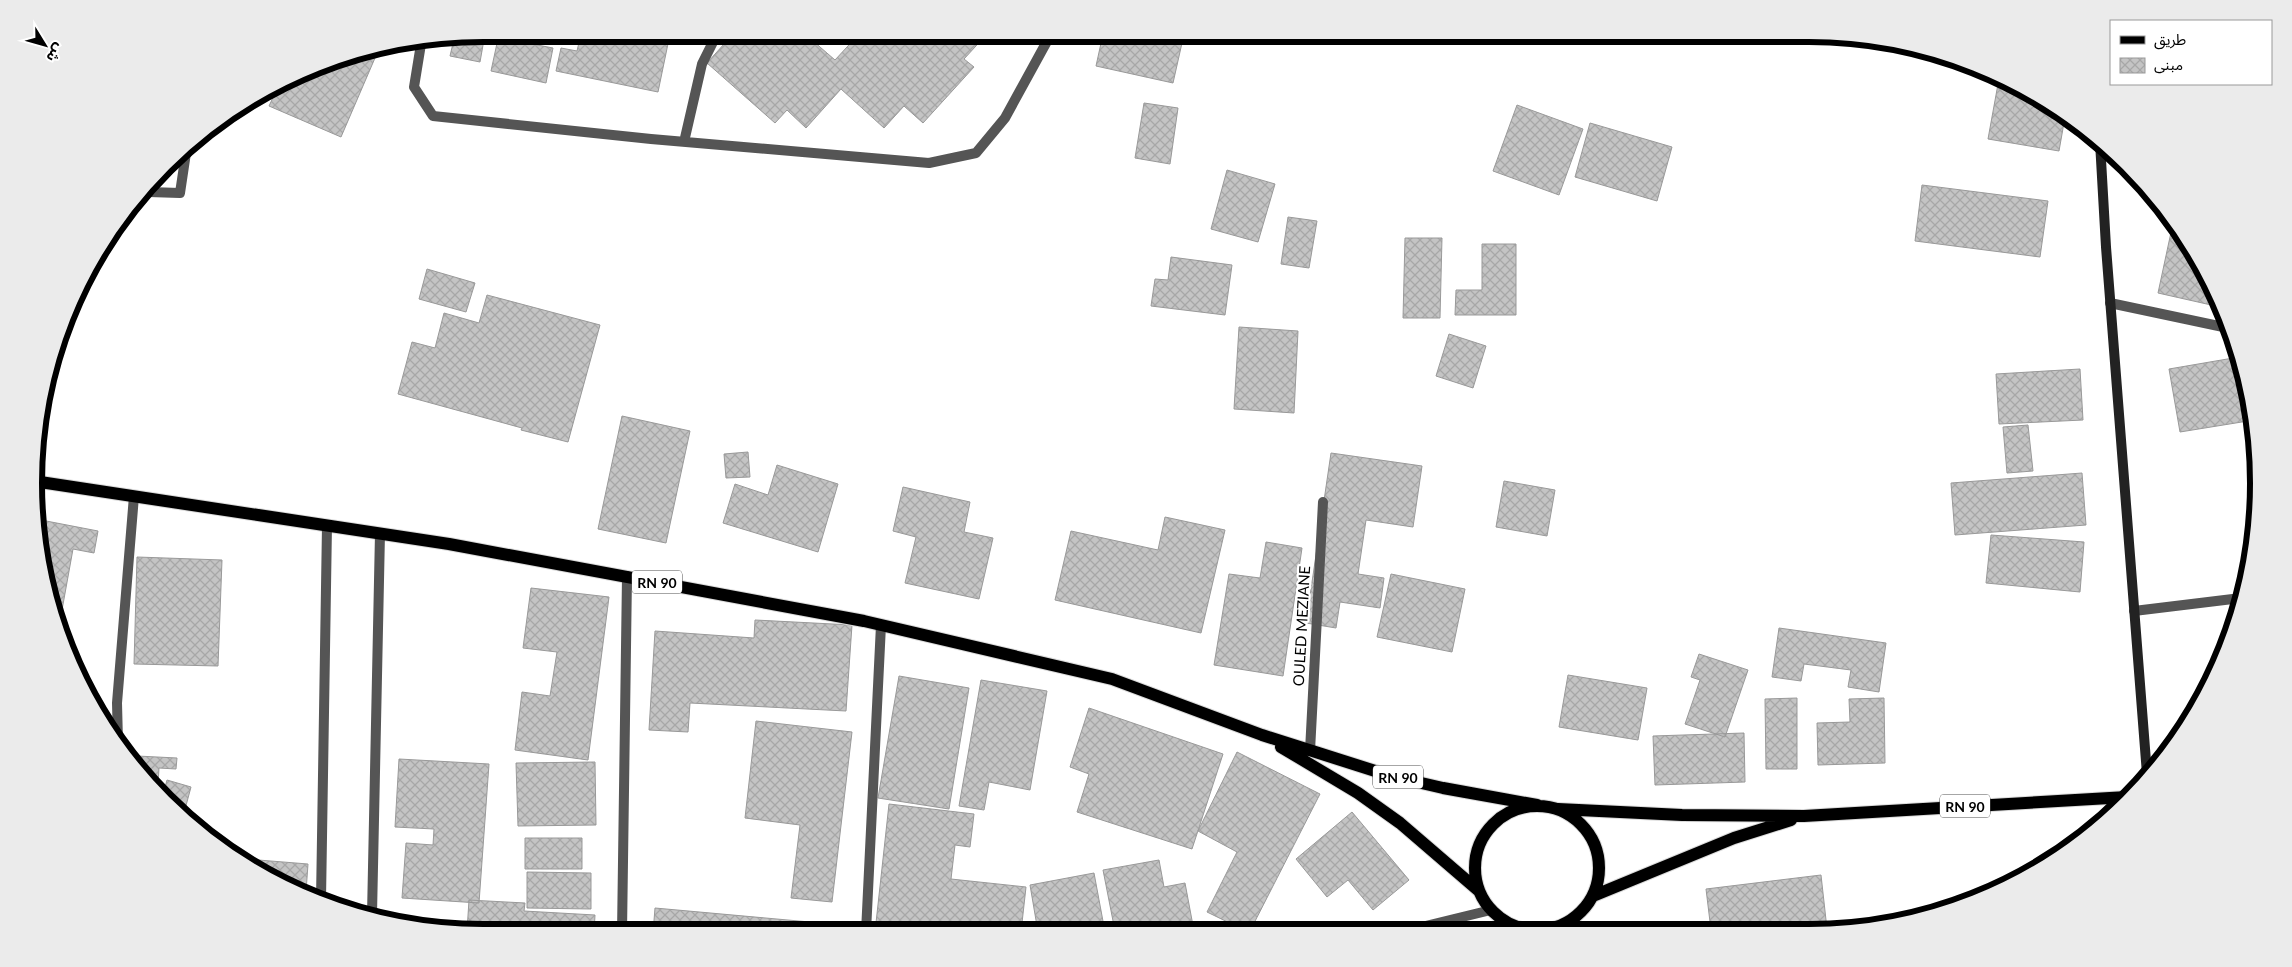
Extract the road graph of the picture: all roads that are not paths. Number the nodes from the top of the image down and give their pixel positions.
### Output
1 (713, 42) edge
2 (1047, 42) edge
3 (421, 47) edge
4 (684, 142) junction
5 (2101, 154) edge
6 (185, 160) edge
7 (153, 192) edge
8 (2110, 304) junction
9 (2220, 326) edge
10 (42, 482) edge
11 (134, 496) junction
12 (1323, 502) dead end
13 (327, 525) junction
14 (380, 533) junction
15 (627, 576) junction
16 (2234, 599) edge
17 (2134, 611) junction
18 (881, 625) junction
19 (118, 730) edge
20 (1262, 735) junction
21 (1310, 751) junction
22 (2146, 766) edge
23 (2117, 798) edge
24 (1537, 805) junction
25 (1558, 809) junction
26 (1804, 816) junction
27 (1479, 891) junction
28 (321, 893) edge
29 (1593, 896) junction
30 (372, 910) edge
31 (1491, 910) junction
32 (622, 924) edge
33 (866, 924) edge
34 (1434, 924) edge
35 (1511, 924) edge
36 (1565, 924) edge

1 - 4 street
2 - 4 street
3 - 4 street
5 - 8 main road
6 - 7 street
8 - 9 street
8 - 17 main road
10 - 11 main road, RN 90
11 - 13 main road, RN 90
11 - 19 street
12 - 21 street, OULED MEZIANE
13 - 14 main road, RN 90
13 - 28 street
14 - 15 main road, RN 90
14 - 30 street
15 - 18 main road, RN 90
15 - 32 street
16 - 17 street
17 - 22 main road
18 - 20 main road, RN 90
18 - 33 street
20 - 21 main road, RN 90
20 - 27 main road, RN 90
21 - 24 main road, RN 90
23 - 26 main road, RN 90
24 - 25 main road
24 - 27 main road
25 - 26 main road, RN 90
25 - 29 main road
26 - 29 main road, RN 90
27 - 31 main road
29 - 36 main road
31 - 34 street
31 - 35 main road

